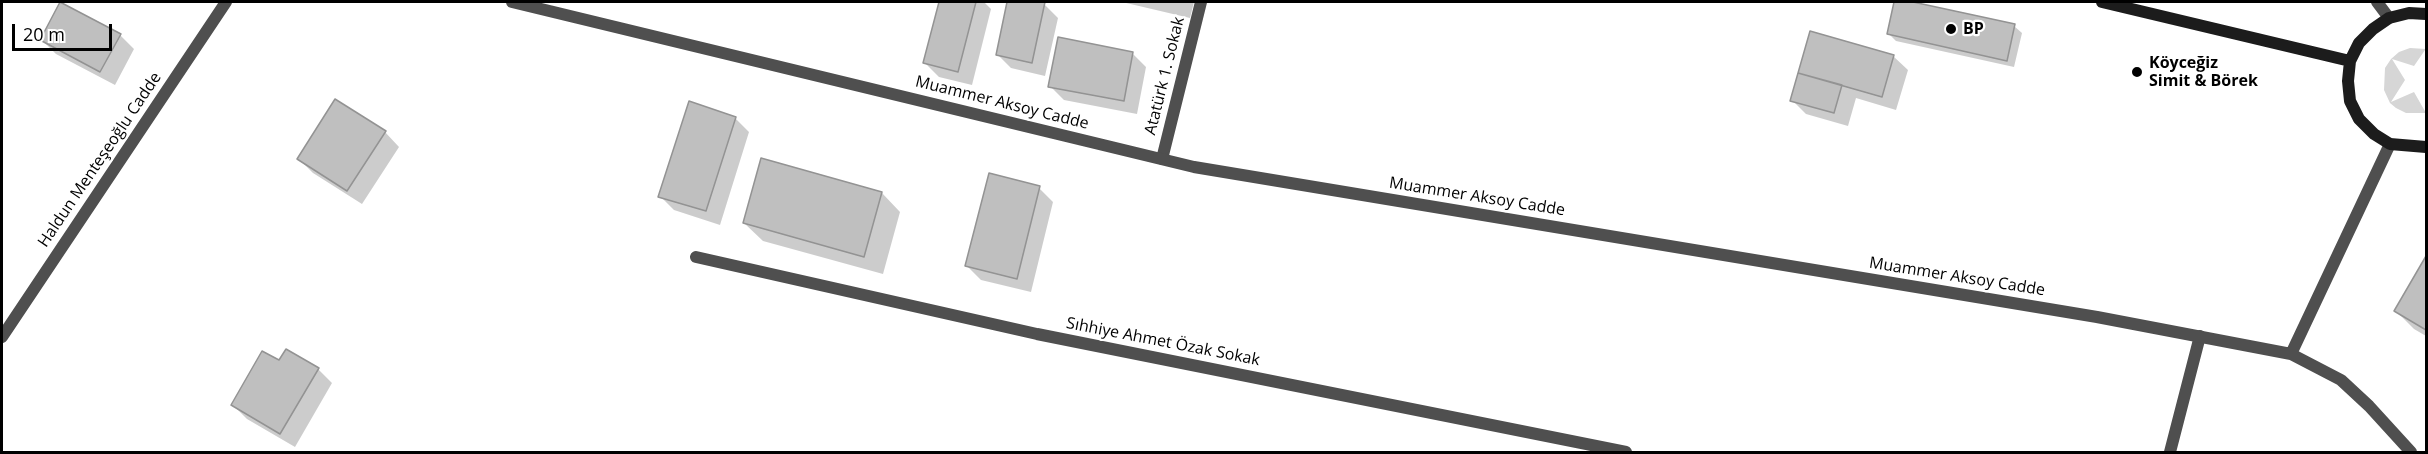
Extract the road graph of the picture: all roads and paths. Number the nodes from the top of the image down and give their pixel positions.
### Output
1 (226, 2) edge
2 (512, 2) edge
3 (1201, 2) edge
4 (2102, 2) edge
5 (2377, 2) edge
6 (2427, 14) edge
7 (2389, 18) junction
8 (2350, 62) junction
9 (2390, 144) junction
10 (2427, 147) edge
11 (1162, 159) junction
12 (696, 257) dead end
13 (2200, 336) junction
14 (2, 337) edge
15 (2291, 354) junction
16 (1626, 453) edge
17 (2170, 453) edge
18 (2411, 453) edge

1 - 14 street, Haldun Menteşeoğlu Cadde
2 - 11 street, Muammer Aksoy Cadde
3 - 11 street, Atatürk 1. Sokak
4 - 8 main road
5 - 7 street
6 - 7 main road
7 - 8 main road
8 - 9 main road
9 - 10 main road
9 - 15 street
11 - 13 street, Muammer Aksoy Cadde
12 - 16 street, Sıhhiye Ahmet Özak Sokak
13 - 15 street, Muammer Aksoy Cadde
13 - 17 street
15 - 18 street, Muammer Aksoy Cadde

